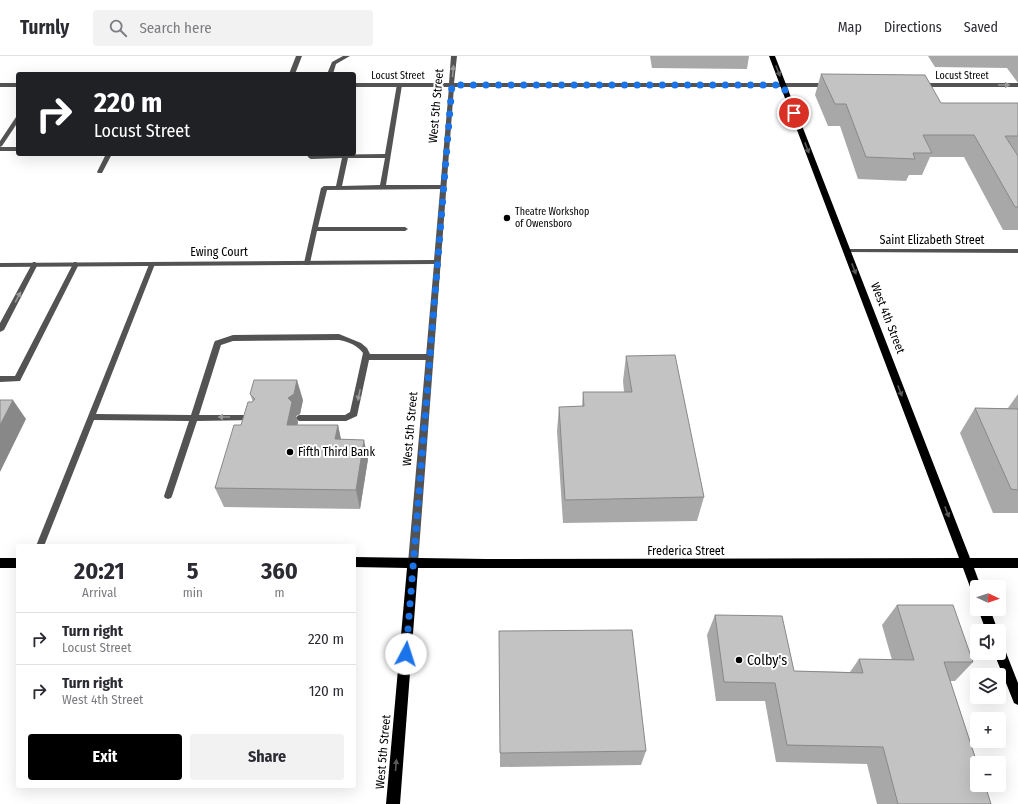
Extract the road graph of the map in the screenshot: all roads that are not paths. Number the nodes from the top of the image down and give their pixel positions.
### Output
1 (299, 56) edge
2 (348, 56) edge
3 (454, 56) edge
4 (772, 56) edge
5 (293, 72) edge
6 (331, 72) edge
7 (0, 85) edge
8 (16, 85) edge
9 (356, 85) edge
10 (399, 85) junction
11 (452, 85) junction
12 (783, 85) junction
13 (838, 85) edge
14 (916, 85) edge
15 (1018, 86) edge
16 (16, 121) edge
17 (0, 145) edge
18 (0, 149) edge
19 (16, 149) edge
20 (108, 156) edge
21 (310, 156) edge
22 (345, 156) junction
23 (388, 156) junction
24 (100, 172) dead end
25 (339, 187) junction
26 (383, 187) junction
27 (443, 187) junction
28 (315, 229) junction
29 (405, 229) dead end
30 (847, 250) junction
31 (1018, 251) edge
32 (437, 262) junction
33 (307, 263) junction
34 (35, 264) junction
35 (76, 264) junction
36 (152, 264) junction
37 (0, 265) edge
38 (0, 330) edge
39 (366, 357) junction
40 (430, 357) junction
41 (0, 379) edge
42 (92, 417) junction
43 (193, 417) junction
44 (256, 418) edge
45 (299, 418) dead end
46 (168, 496) dead end
47 (41, 544) edge
48 (356, 562) edge
49 (0, 563) edge
50 (16, 563) edge
51 (413, 563) junction
52 (967, 563) junction
53 (1018, 563) edge
54 (973, 580) edge
55 (1003, 660) edge
56 (1018, 699) edge
57 (393, 804) edge

1 - 5 street
2 - 6 street
11 -> 3 street, West 5th Street
4 -> 12 main road, West 4th Street
7 - 8 street
9 - 10 street, Locust Street
10 - 11 street, Locust Street
10 - 23 street
11 - 12 street, Locust Street
11 - 27 street, West 5th Street
12 - 13 street, Locust Street
12 -> 30 main road, West 4th Street
14 -> 15 street, Locust Street
16 - 17 street
18 - 19 street
20 - 24 street
21 - 22 street
22 - 23 street
22 - 25 street
23 - 26 street
25 - 26 street
25 - 28 street
26 - 27 street
27 - 32 street, West 5th Street
28 - 29 street
28 - 33 street
30 - 31 street, Saint Elizabeth Street
30 -> 52 main road, West 4th Street
32 - 33 street, Ewing Court
32 - 40 street, West 5th Street
33 - 36 street, Ewing Court
34 - 35 street, Ewing Court
34 - 37 street, Ewing Court
38 -> 34 street
35 - 36 street, Ewing Court
35 - 41 street
36 - 42 street
39 - 40 street
39 - 43 street
39 -> 45 street
40 - 51 street, West 5th Street
42 - 43 street
42 - 47 street
44 -> 43 street
43 - 46 street
48 - 51 main road, Frederica Street
49 - 50 main road
51 - 52 main road, Frederica Street
57 -> 51 main road, West 5th Street
52 - 53 main road, Frederica Street
52 - 54 main road, West 4th Street
55 - 56 main road

